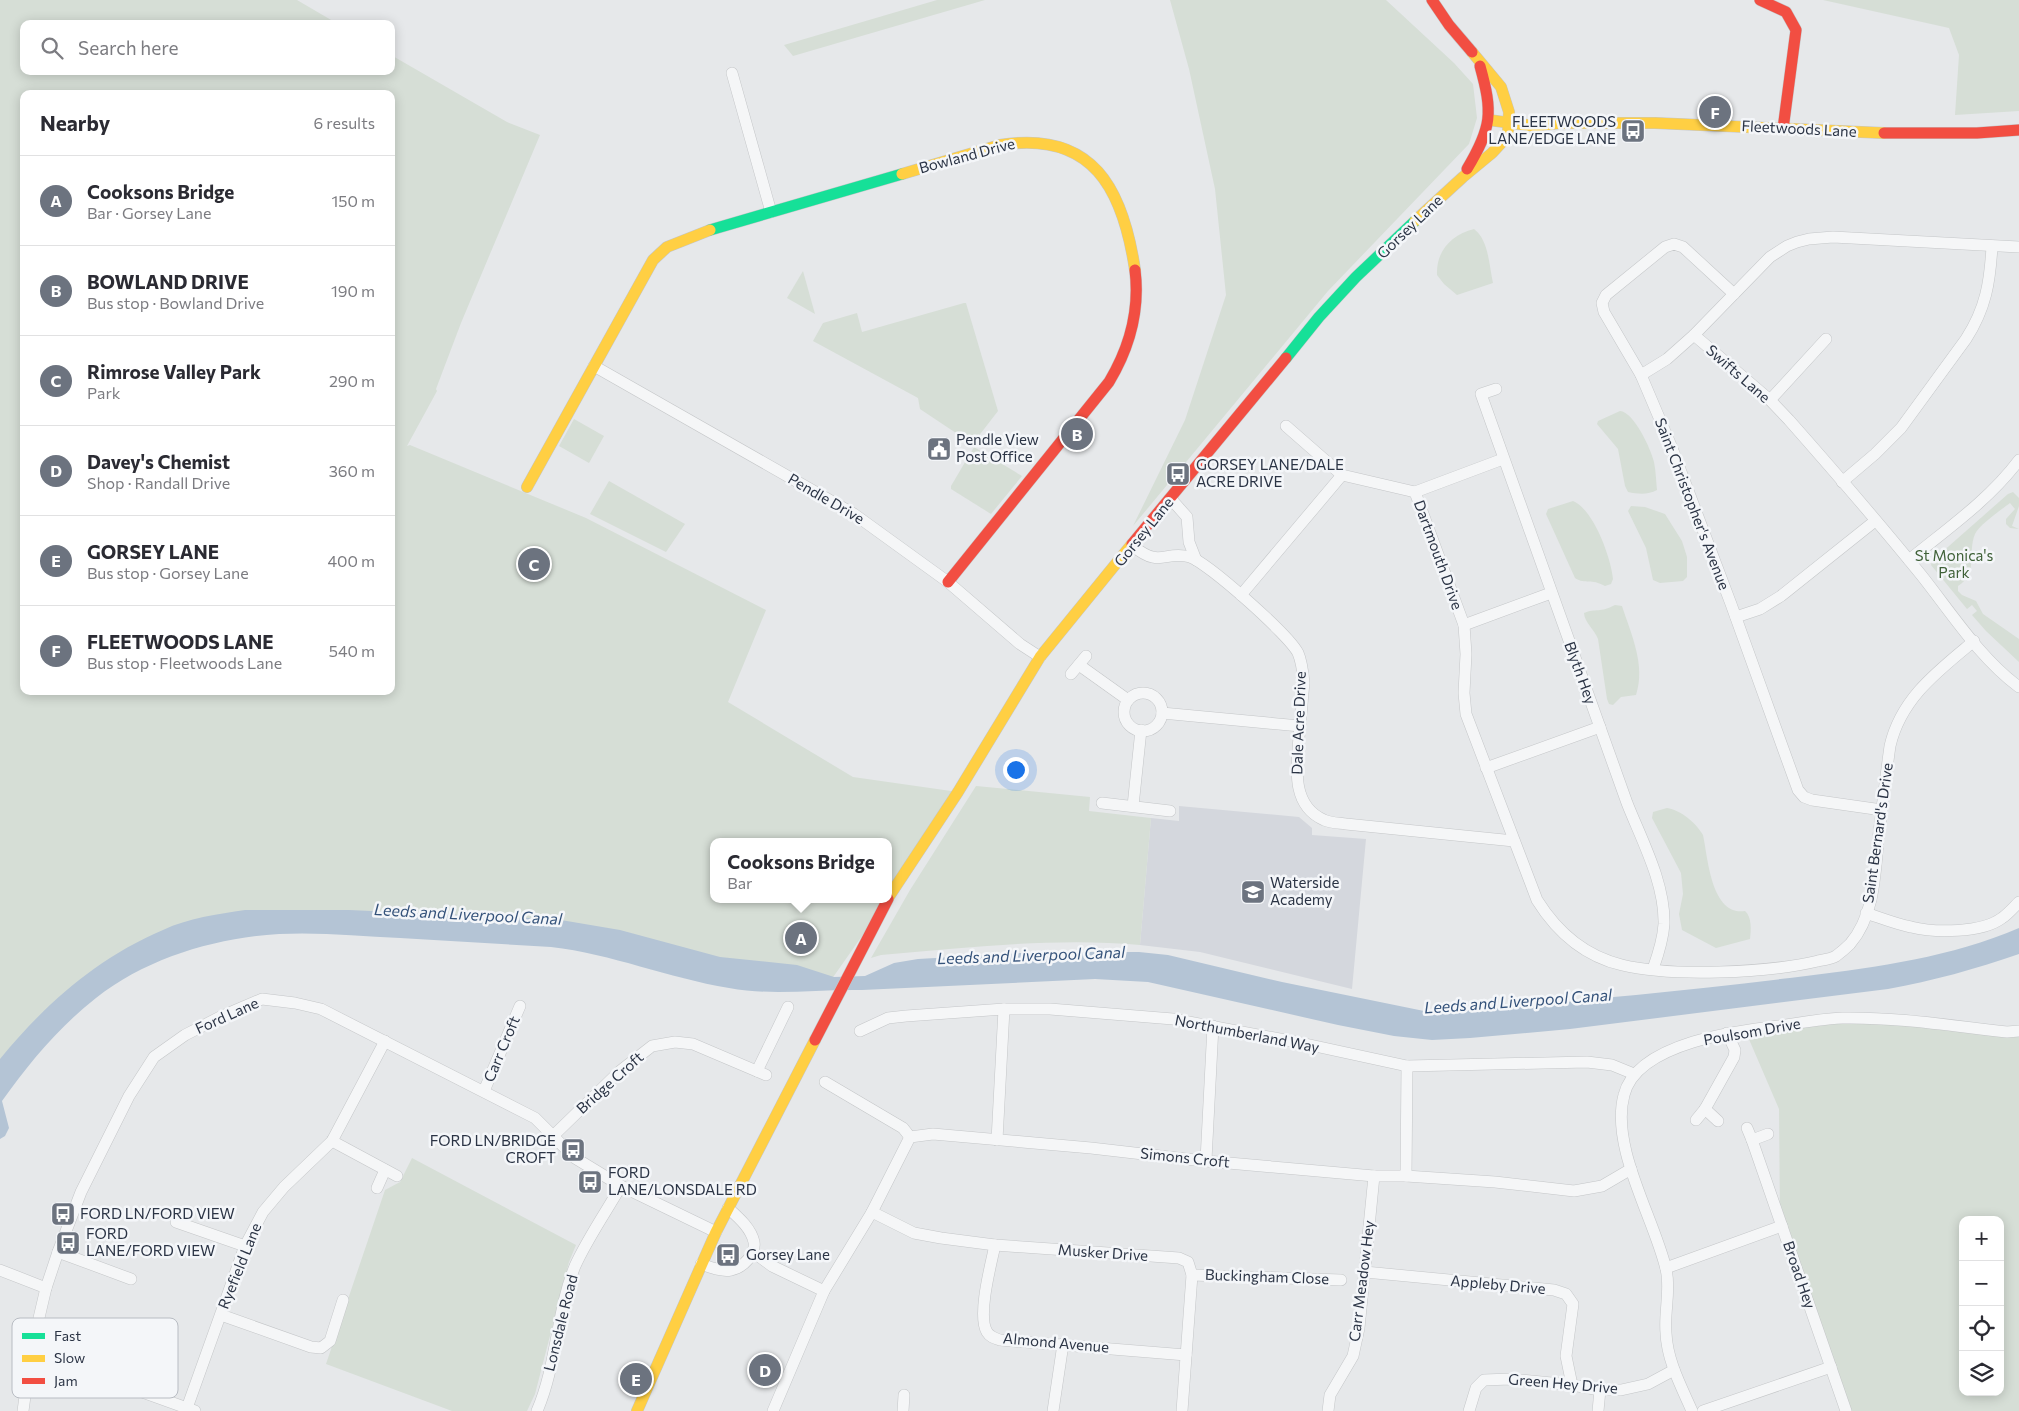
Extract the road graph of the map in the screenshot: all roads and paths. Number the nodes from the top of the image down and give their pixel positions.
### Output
1 (1432, 0) edge
2 (1760, 0) edge
3 (1478, 58) junction
4 (732, 73) dead end
5 (1489, 120) junction
6 (1509, 124) junction
7 (1782, 128) junction
8 (2019, 130) edge
9 (1462, 176) junction
10 (771, 212) junction
11 (1992, 246) junction
12 (2019, 247) edge
13 (1734, 294) junction
14 (1694, 335) junction
15 (1826, 339) dead end
16 (594, 366) junction
17 (1640, 375) junction
18 (1496, 389) dead end
19 (1770, 400) junction
20 (1286, 426) dead end
21 (1503, 459) junction
22 (2019, 460) edge
23 (1342, 475) junction
24 (1842, 482) junction
25 (527, 487) dead end
26 (1415, 492) junction
27 (1171, 499) junction
28 (1875, 521) junction
29 (1133, 546) junction
30 (1196, 560) junction
31 (1909, 560) junction
32 (948, 582) junction
33 (1552, 593) junction
34 (1241, 595) junction
35 (1736, 617) junction
36 (1464, 625) junction
37 (1974, 641) junction
38 (1040, 657) junction
39 (1079, 665) dead end
40 (2019, 687) edge
41 (1128, 700) junction
42 (1162, 713) junction
43 (1300, 726) junction
44 (1600, 727) junction
45 (1141, 730) junction
46 (1486, 768) junction
47 (1102, 803) dead end
48 (1134, 806) junction
49 (1882, 810) junction
50 (1170, 811) dead end
51 (1514, 840) junction
52 (892, 892) edge
53 (2019, 902) edge
54 (885, 903) edge
55 (1866, 913) junction
56 (1653, 969) junction
57 (520, 1006) dead end
58 (788, 1007) dead end
59 (1004, 1008) junction
60 (1213, 1026) junction
61 (860, 1031) dead end
62 (2019, 1031) edge
63 (1728, 1033) junction
64 (385, 1041) junction
65 (1407, 1066) junction
66 (1634, 1074) junction
67 (825, 1082) dead end
68 (484, 1091) junction
69 (1705, 1109) junction
70 (1696, 1120) dead end
71 (1718, 1121) dead end
72 (1747, 1128) dead end
73 (1768, 1134) dead end
74 (553, 1136) junction
75 (910, 1137) junction
76 (997, 1140) junction
77 (1752, 1140) junction
78 (332, 1141) junction
79 (1206, 1160) junction
80 (1631, 1169) junction
81 (386, 1170) junction
82 (397, 1176) dead end
83 (1374, 1176) junction
84 (1406, 1176) junction
85 (621, 1186) junction
86 (377, 1188) dead end
87 (728, 1208) junction
88 (872, 1212) junction
89 (176, 1222) dead end
90 (1782, 1226) junction
91 (716, 1232) junction
92 (245, 1246) junction
93 (994, 1246) junction
94 (58, 1252) junction
95 (753, 1252) junction
96 (701, 1264) junction
97 (1666, 1268) junction
98 (0, 1270) edge
99 (1365, 1272) junction
100 (1192, 1275) junction
101 (131, 1279) dead end
102 (1341, 1280) dead end
103 (46, 1288) junction
104 (824, 1291) junction
105 (343, 1300) dead end
106 (221, 1315) junction
107 (39, 1318) edge
108 (1063, 1344) junction
109 (1186, 1355) junction
110 (1831, 1367) junction
111 (1674, 1370) junction
112 (1572, 1385) junction
113 (1600, 1390) junction
114 (904, 1395) dead end
115 (24, 1398) edge
116 (158, 1398) edge
117 (191, 1410) edge
118 (22, 1411) edge
119 (537, 1411) edge
120 (637, 1411) edge
121 (773, 1411) edge
122 (903, 1411) edge
123 (1053, 1411) edge
124 (1182, 1411) edge
125 (1328, 1411) edge
126 (1469, 1411) edge
127 (1598, 1411) edge
128 (1692, 1411) edge
129 (1703, 1411) edge
130 (1846, 1411) edge

1 - 3 street
2 - 7 street
3 - 5 street
3 - 6 street
4 - 10 street
5 - 6 street, Fleetwoods Lane
5 - 9 street, Gorsey Lane
6 - 7 street, Fleetwoods Lane
6 - 9 street, Gorsey Lane
7 - 8 street, Fleetwoods Lane
9 - 27 street, Gorsey Lane
10 - 16 street, Bowland Drive
10 - 32 street, Bowland Drive
11 - 12 street, Swifts Lane
11 - 13 street, Swifts Lane
11 - 24 street
13 - 14 street, Swifts Lane
13 - 17 street, Saint Christopher's Avenue
14 - 17 street
14 - 19 street, Swifts Lane
15 - 19 street
16 - 25 street, Bowland Drive
16 - 32 street, Pendle Drive
17 - 35 street, Saint Christopher's Avenue
18 - 21 street, Blyth Hey
19 - 24 street, Swifts Lane
20 - 23 street
21 - 26 street
21 - 33 street, Blyth Hey
22 - 31 street
23 - 26 street, Dartmouth Drive
23 - 34 street
24 - 28 street, Swifts Lane
26 - 36 street, Dartmouth Drive
27 - 29 street, Gorsey Lane
27 - 30 street
28 - 31 street, Swifts Lane
28 - 35 street
29 - 30 street
29 - 38 street, Gorsey Lane
30 - 34 street, Dale Acre Drive
31 - 37 street, Swifts Lane
32 - 38 street, Pendle Drive
33 - 36 street
33 - 44 street, Blyth Hey
34 - 43 street, Dale Acre Drive
35 - 49 street, Saint Christopher's Avenue
36 - 46 street, Dartmouth Drive
37 - 40 street, Swifts Lane
37 - 49 street, Saint Bernard's Drive
38 - 52 street, Gorsey Lane
39 - 41 street
41 - 42 street
41 - 45 street
42 - 43 street
42 - 45 street
43 - 51 street, Dale Acre Drive
44 - 46 street
44 - 56 street, Blyth Hey
45 - 48 street
46 - 51 street, Dartmouth Drive
47 - 48 street
48 - 50 street
49 - 55 street, Saint Bernard's Drive
51 - 56 street, Saint Bernard's Drive
53 - 55 street
54 - 87 street, Gorsey Lane
55 - 56 street, Saint Bernard's Drive
57 - 68 street, Carr Croft
58 - 74 street, Bridge Croft
59 - 60 street, Northumberland Way
59 - 61 street, Northumberland Way
59 - 76 street
60 - 65 street, Northumberland Way
60 - 79 street
62 - 63 street, Poulsom Drive
63 - 66 street, Poulsom Drive
63 - 69 street
64 - 68 street, Ford Lane
64 - 78 street, Ryefield Lane
64 - 94 street, Ford Lane
65 - 66 street, Northumberland Way
65 - 84 street
66 - 80 street, Poulsom Drive
67 - 75 street
68 - 74 street, Ford Lane
69 - 70 street
69 - 71 street
72 - 77 street, Broad Hey
73 - 77 street
74 - 85 street, Ford Lane
75 - 76 street, Simons Croft
75 - 88 street
76 - 79 street, Simons Croft
77 - 90 street, Broad Hey
78 - 81 street
78 - 92 street, Ryefield Lane
79 - 83 street, Simons Croft
80 - 84 street, Simons Croft
80 - 97 street, Poulsom Drive
81 - 82 street
81 - 86 street
83 - 84 street, Simons Croft
83 - 99 street, Carr Meadow Hey
85 - 91 street, Ford Lane
85 - 119 street, Lonsdale Road
87 - 91 street, Gorsey Lane
87 - 95 street
88 - 93 street, Musker Drive
88 - 104 street
89 - 92 street
90 - 97 street
90 - 110 street, Broad Hey
91 - 96 street, Gorsey Lane
92 - 106 street, Ryefield Lane
93 - 100 street, Musker Drive
93 - 108 street, Almond Avenue
94 - 101 street
94 - 103 street, Ford Lane
95 - 96 street
95 - 104 street
96 - 120 street, Gorsey Lane
97 - 111 street, Poulsom Drive
98 - 103 street
99 - 112 street, Appleby Drive
99 - 125 street, Carr Meadow Hey
100 - 102 street, Buckingham Close
100 - 109 street
103 - 107 street, Ford Lane
104 - 121 street
105 - 106 street
106 - 117 street, Ryefield Lane
108 - 109 street, Almond Avenue
108 - 123 street
109 - 124 street
110 - 129 street
110 - 130 street, Broad Hey
111 - 113 street, Green Hey Drive
111 - 128 street, Poulsom Drive
112 - 113 street, Green Hey Drive
112 - 126 street, Green Hey Drive
113 - 127 street
114 - 122 street
115 - 118 street, Ford Lane
116 - 117 street

